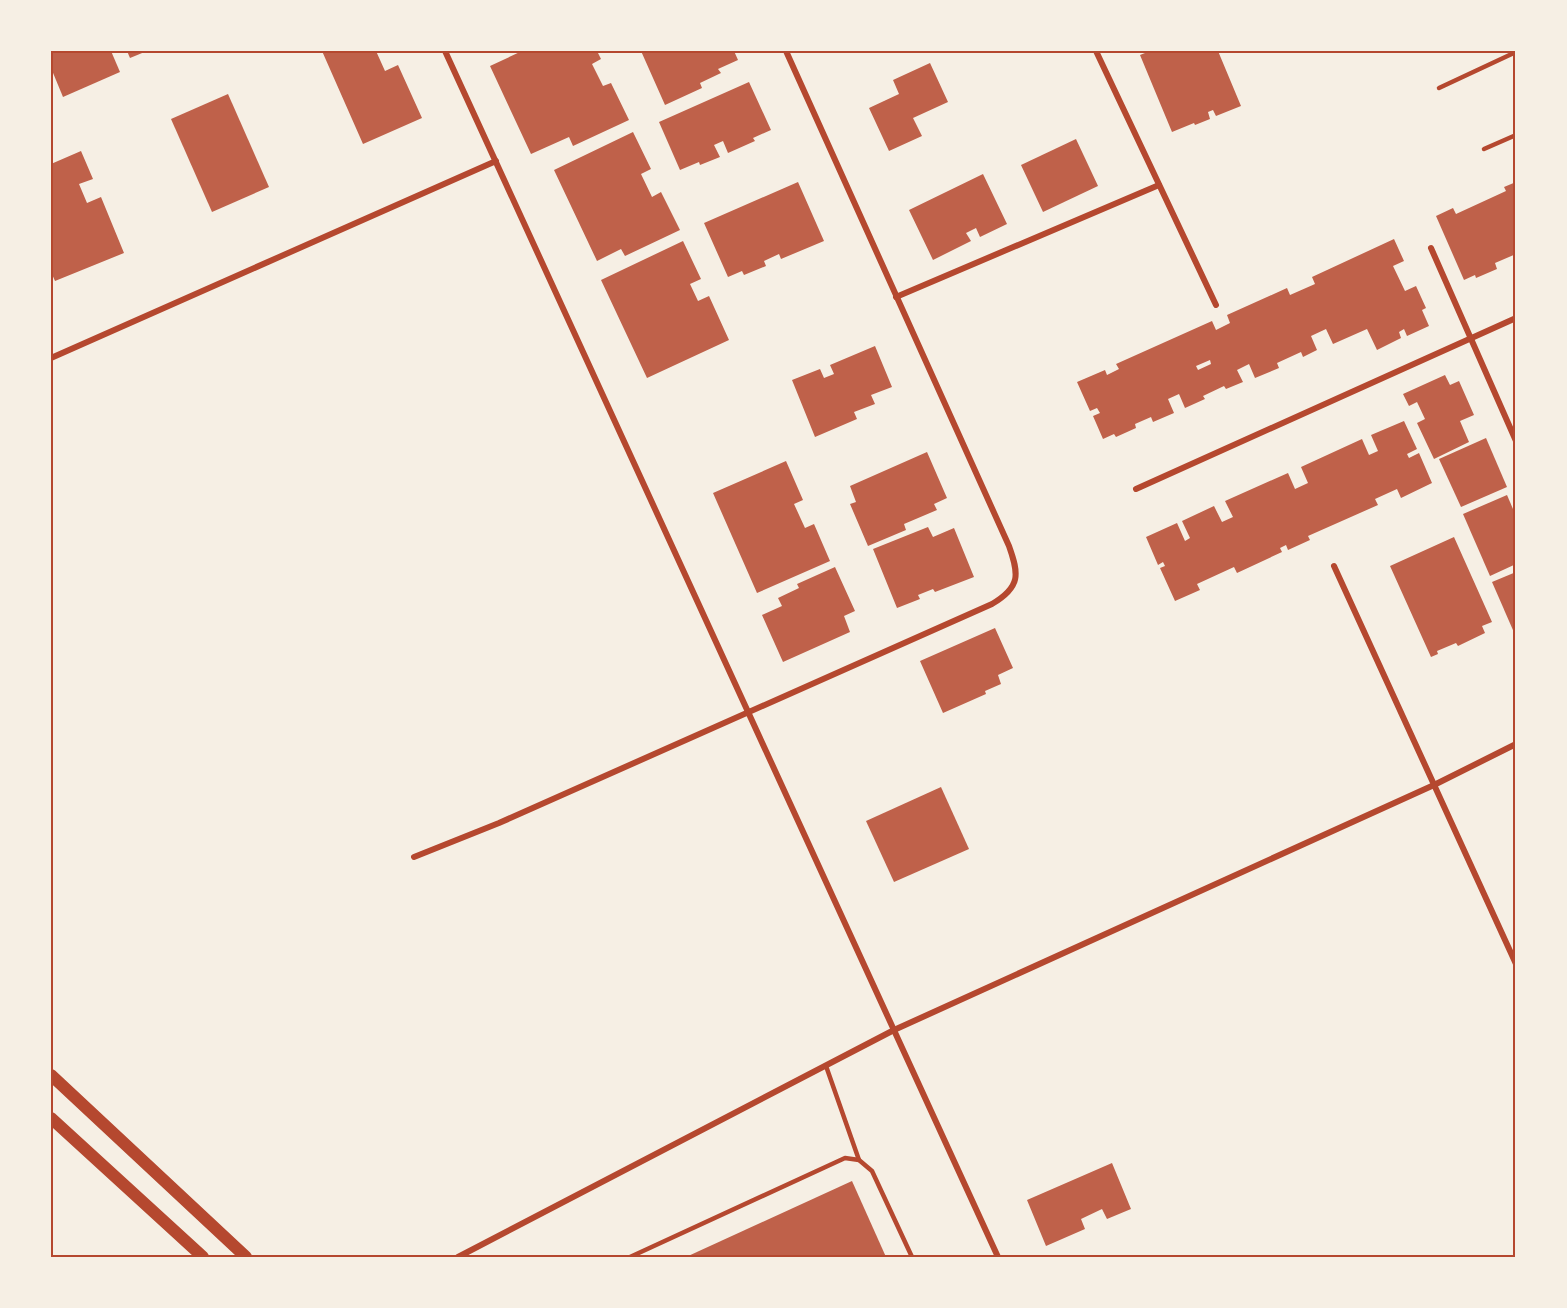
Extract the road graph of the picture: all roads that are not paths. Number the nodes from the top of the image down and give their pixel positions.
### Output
1 (446, 51) edge
2 (786, 51) edge
3 (1096, 51) edge
4 (1514, 52) edge
5 (1439, 88) dead end
6 (1516, 135) edge
7 (1484, 149) dead end
8 (496, 161) junction
9 (1159, 185) junction
10 (1431, 248) dead end
11 (896, 297) junction
12 (1216, 305) dead end
13 (1516, 318) edge
14 (1470, 338) junction
15 (51, 358) edge
16 (1516, 441) edge
17 (1136, 489) dead end
18 (1335, 566) dead end
19 (748, 711) junction
20 (1516, 744) edge
21 (1434, 786) junction
22 (414, 857) dead end
23 (1516, 964) edge
24 (894, 1030) junction
25 (826, 1066) junction
26 (51, 1075) edge
27 (51, 1118) edge
28 (859, 1160) junction
29 (203, 1257) edge
30 (246, 1257) edge
31 (458, 1257) edge
32 (630, 1257) edge
33 (912, 1257) edge
34 (998, 1257) edge

1 - 8 street
2 - 11 street
3 - 9 street
4 - 5 lane
6 - 7 lane
8 - 15 street
8 - 19 street
9 - 11 street
9 - 12 street
10 - 14 street
11 - 19 street
13 - 14 street
14 - 16 street
14 - 17 street
18 - 21 street
19 - 22 street
19 - 24 street
20 - 21 street
21 - 23 street
21 - 24 street
24 - 25 street
24 - 34 street
25 - 28 lane
25 - 31 street
26 - 30 main road
27 - 29 main road
28 - 32 lane
28 - 33 lane

